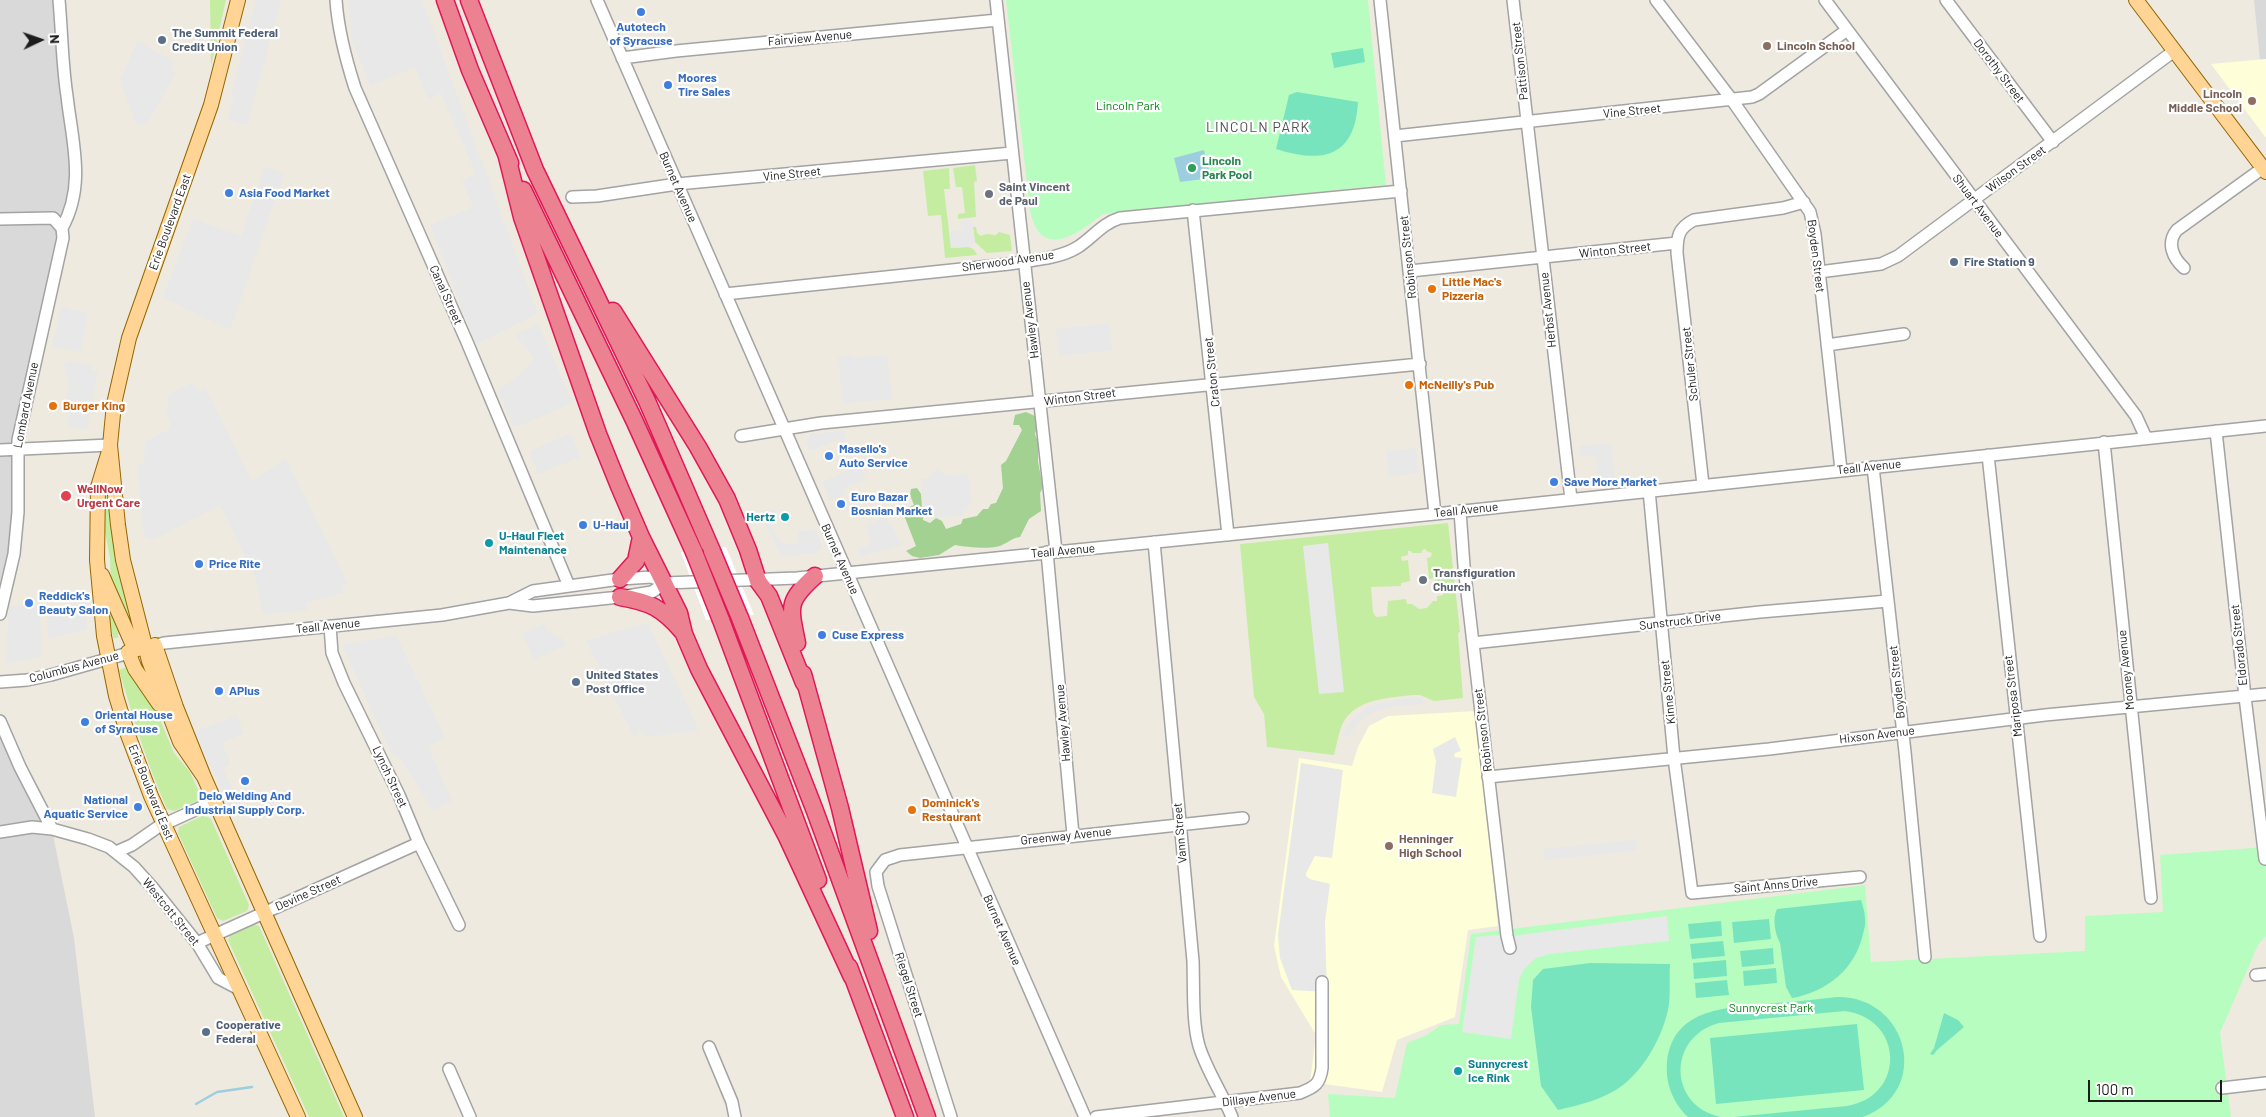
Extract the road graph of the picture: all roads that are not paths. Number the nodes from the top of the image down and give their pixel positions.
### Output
1 (59, 0) edge
2 (238, 0) edge
3 (336, 0) edge
4 (445, 0) edge
5 (469, 0) edge
6 (597, 0) edge
7 (996, 0) edge
8 (1380, 0) edge
9 (1513, 0) edge
10 (1656, 0) edge
11 (1825, 0) edge
12 (1946, 0) edge
13 (2136, 0) edge
14 (998, 20) junction
15 (1847, 30) junction
16 (2174, 51) junction
17 (622, 58) junction
18 (1732, 100) junction
19 (1526, 121) junction
20 (1396, 136) junction
21 (2053, 142) junction
22 (506, 153) junction
23 (1012, 153) junction
24 (2264, 170) edge
25 (677, 184) junction
26 (1401, 190) junction
27 (572, 197) dead end
28 (1974, 200) junction
29 (1804, 202) junction
30 (1193, 210) junction
31 (0, 219) edge
32 (62, 228) junction
33 (1677, 243) junction
34 (578, 256) junction
35 (1542, 258) junction
36 (1024, 261) junction
37 (2184, 268) dead end
38 (1410, 271) junction
39 (1819, 272) junction
40 (725, 294) junction
41 (1904, 334) dead end
42 (1826, 345) junction
43 (1420, 364) junction
44 (1213, 384) junction
45 (1040, 402) junction
46 (2266, 426) edge
47 (783, 428) junction
48 (2216, 431) junction
49 (740, 436) dead end
50 (2146, 438) junction
51 (2104, 442) junction
52 (110, 445) junction
53 (0, 450) edge
54 (17, 450) junction
55 (1988, 455) junction
56 (1874, 467) junction
57 (1841, 470) junction
58 (1703, 485) junction
59 (1649, 490) junction
60 (1572, 499) junction
61 (1460, 511) junction
62 (1435, 514) junction
63 (1228, 535) junction
64 (641, 537) junction
65 (1154, 542) junction
66 (1052, 551) junction
67 (97, 560) junction
68 (846, 573) junction
69 (815, 576) junction
70 (620, 580) junction
71 (758, 581) junction
72 (665, 583) junction
73 (569, 586) junction
74 (620, 597) junction
75 (1888, 601) junction
76 (509, 603) junction
77 (0, 614) edge
78 (1661, 624) junction
79 (330, 626) junction
80 (684, 634) junction
81 (1473, 643) junction
82 (141, 649) junction
83 (107, 658) junction
84 (0, 682) edge
85 (804, 683) junction
86 (2266, 694) edge
87 (2245, 697) junction
88 (2130, 708) junction
89 (2016, 719) junction
90 (0, 721) edge
91 (1902, 732) junction
92 (180, 742) junction
93 (1674, 758) junction
94 (204, 777) junction
95 (1488, 777) junction
96 (215, 801) junction
97 (1244, 818) dead end
98 (164, 824) junction
99 (1179, 824) junction
100 (52, 829) junction
101 (0, 832) edge
102 (1073, 835) junction
103 (419, 843) junction
104 (965, 847) junction
105 (116, 852) junction
106 (890, 858) joint
107 (2265, 859) edge
108 (1860, 877) dead end
109 (1692, 893) joint
110 (2151, 898) dead end
111 (265, 913) junction
112 (459, 925) dead end
113 (214, 935) junction
114 (2040, 936) dead end
115 (197, 943) junction
116 (1510, 948) dead end
117 (1925, 957) dead end
118 (852, 977) junction
119 (1322, 982) dead end
120 (239, 989) junction
121 (884, 997) junction
122 (709, 1046) dead end
123 (449, 1069) dead end
124 (2266, 1083) edge
125 (2222, 1088) dead end
126 (1226, 1102) junction
127 (298, 1117) edge
128 (355, 1117) edge
129 (470, 1117) edge
130 (735, 1117) edge
131 (905, 1117) edge
132 (927, 1117) edge
133 (951, 1117) edge
134 (1085, 1117) edge
135 (1096, 1117) edge
136 (1232, 1117) edge

1 - 32 street, Lombard Avenue
2 - 52 main road, Erie Boulevard East
3 - 73 street, Canal Street
4 - 22 highway
5 - 34 highway
6 - 17 street, Burnet Avenue
7 - 14 street, Hawley Avenue
8 - 20 street, Robinson Street
9 - 19 street, Pattison Street
10 - 18 street, Boyden Street
11 - 15 street, Shuart Avenue
12 - 21 street, Dorothy Street
13 - 16 main road
14 - 17 street, Fairview Avenue
14 - 23 street, Hawley Avenue
15 - 18 street, Vine Street
15 - 28 street, Shuart Avenue
16 - 21 street, Wilson Street
16 - 24 main road
17 - 25 street, Burnet Avenue
18 - 19 street, Vine Street
18 - 29 street, Boyden Street
19 - 20 street, Vine Street
19 - 35 street, Herbst Avenue
20 - 26 street, Robinson Street
21 - 28 street, Wilson Street
22 - 64 highway
22 - 118 highway, bridge
23 - 25 street, Vine Street
23 - 36 street, Hawley Avenue
24 - 37 street
25 - 27 street, Vine Street
25 - 40 street, Burnet Avenue
26 - 30 street, Sherwood Avenue
26 - 38 street, Robinson Street
28 - 39 street, Wilson Street
28 - 50 street, Shuart Avenue
29 - 33 street
29 - 39 street, Boyden Street
30 - 36 street, Sherwood Avenue
30 - 44 street, Craton Street
31 - 32 street
32 - 54 street, Lombard Avenue
33 - 35 street, Winton Street
33 - 58 street, Schuler Street
34 - 71 highway
34 - 121 highway, bridge
35 - 38 street, Winton Street
35 - 60 street, Herbst Avenue
36 - 40 street, Sherwood Avenue
36 - 45 street, Hawley Avenue
38 - 43 street, Robinson Street
39 - 42 street, Boyden Street
40 - 47 street, Burnet Avenue
41 - 42 street
42 - 57 street, Boyden Street
43 - 44 street, Winton Street
43 - 62 street, Robinson Street
44 - 45 street, Winton Street
44 - 63 street, Craton Street
45 - 47 street, Winton Street
45 - 66 street, Hawley Avenue
46 - 48 street, Teall Avenue
47 - 49 street, Winton Street
47 - 68 street, Burnet Avenue
48 - 50 street, Teall Avenue
48 - 87 street, Eldorado Street
50 - 51 street, Teall Avenue
51 - 55 street, Teall Avenue
51 - 88 street, Mooney Avenue
52 - 54 street
52 - 67 main road, Erie Boulevard East
52 - 82 main road, Erie Boulevard East
53 - 54 street
54 - 77 street, Lombard Avenue
55 - 56 street, Teall Avenue
55 - 89 street, Mariposa Street
56 - 57 street, Teall Avenue
56 - 75 street, Boyden Street
57 - 58 street, Teall Avenue
58 - 59 street, Teall Avenue
59 - 60 street, Teall Avenue
59 - 78 street, Kinne Street
60 - 61 street, Teall Avenue
61 - 62 street, Teall Avenue
61 - 81 street, Robinson Street
62 - 63 street, Teall Avenue
63 - 65 street, Teall Avenue
64 - 70 highway
64 - 72 highway
65 - 66 street, Teall Avenue
65 - 99 street, Vann Street
66 - 68 street, Teall Avenue
66 - 102 street, Hawley Avenue
67 - 82 main road
67 - 83 main road, Erie Boulevard East
68 - 69 street, Teall Avenue
68 - 104 street, Burnet Avenue
69 - 71 street, Teall Avenue
69 - 85 highway
70 - 72 street, Teall Avenue
70 - 73 street, Teall Avenue
71 - 72 street, Teall Avenue
71 - 85 highway
72 - 74 street, Teall Avenue
72 - 80 highway
73 - 76 street, Teall Avenue
74 - 76 street, Teall Avenue
74 - 80 highway
75 - 78 street, Sunstruck Drive
75 - 91 street, Boyden Street
76 - 79 street, Teall Avenue
78 - 81 street, Sunstruck Drive
78 - 93 street, Kinne Street
79 - 82 street, Teall Avenue
79 - 103 street, Lynch Street
80 - 118 highway
81 - 95 street, Robinson Street
82 - 83 street, Columbus Avenue
82 - 92 main road, Erie Boulevard East
82 - 92 main road
82 - 94 main road, Erie Boulevard East
83 - 84 street, Columbus Avenue
83 - 98 main road, Erie Boulevard East
85 - 121 highway
86 - 87 street, Hixson Avenue
87 - 88 street, Hixson Avenue
87 - 107 street, Eldorado Street
88 - 89 street, Hixson Avenue
88 - 110 street, Mooney Avenue
89 - 91 street, Hixson Avenue
89 - 114 street, Mariposa Street
90 - 100 street
91 - 93 street, Hixson Avenue
91 - 117 street, Boyden Street
92 - 94 main road, Erie Boulevard East
93 - 95 street, Hixson Avenue
93 - 109 street, Kinne Street
94 - 96 main road, Erie Boulevard East
95 - 116 street, Robinson Street
96 - 98 street
96 - 111 main road, Erie Boulevard East
97 - 99 street, Greenway Avenue
98 - 105 street
98 - 113 main road, Erie Boulevard East
99 - 102 street, Greenway Avenue
99 - 126 street, Vann Street
100 - 101 street, Westcott Street
100 - 105 street, Westcott Street
102 - 104 street, Greenway Avenue
103 - 111 street, Devine Street
103 - 112 street, Lynch Street
104 - 106 street, Greenway Avenue
104 - 134 street, Burnet Avenue
105 - 115 street, Westcott Street
106 - 133 street, Riegel Street
108 - 109 street, Saint Anns Drive
111 - 113 street, Devine Street
111 - 128 main road, Erie Boulevard East
113 - 115 street, Devine Street
113 - 120 main road, Erie Boulevard East
115 - 120 street, Westcott Street
118 - 131 highway
119 - 126 street, Dillaye Avenue
120 - 127 main road, Erie Boulevard East
121 - 132 highway
122 - 130 street
123 - 129 street
124 - 125 street
126 - 135 street, Dillaye Avenue
126 - 136 street, Vann Street

